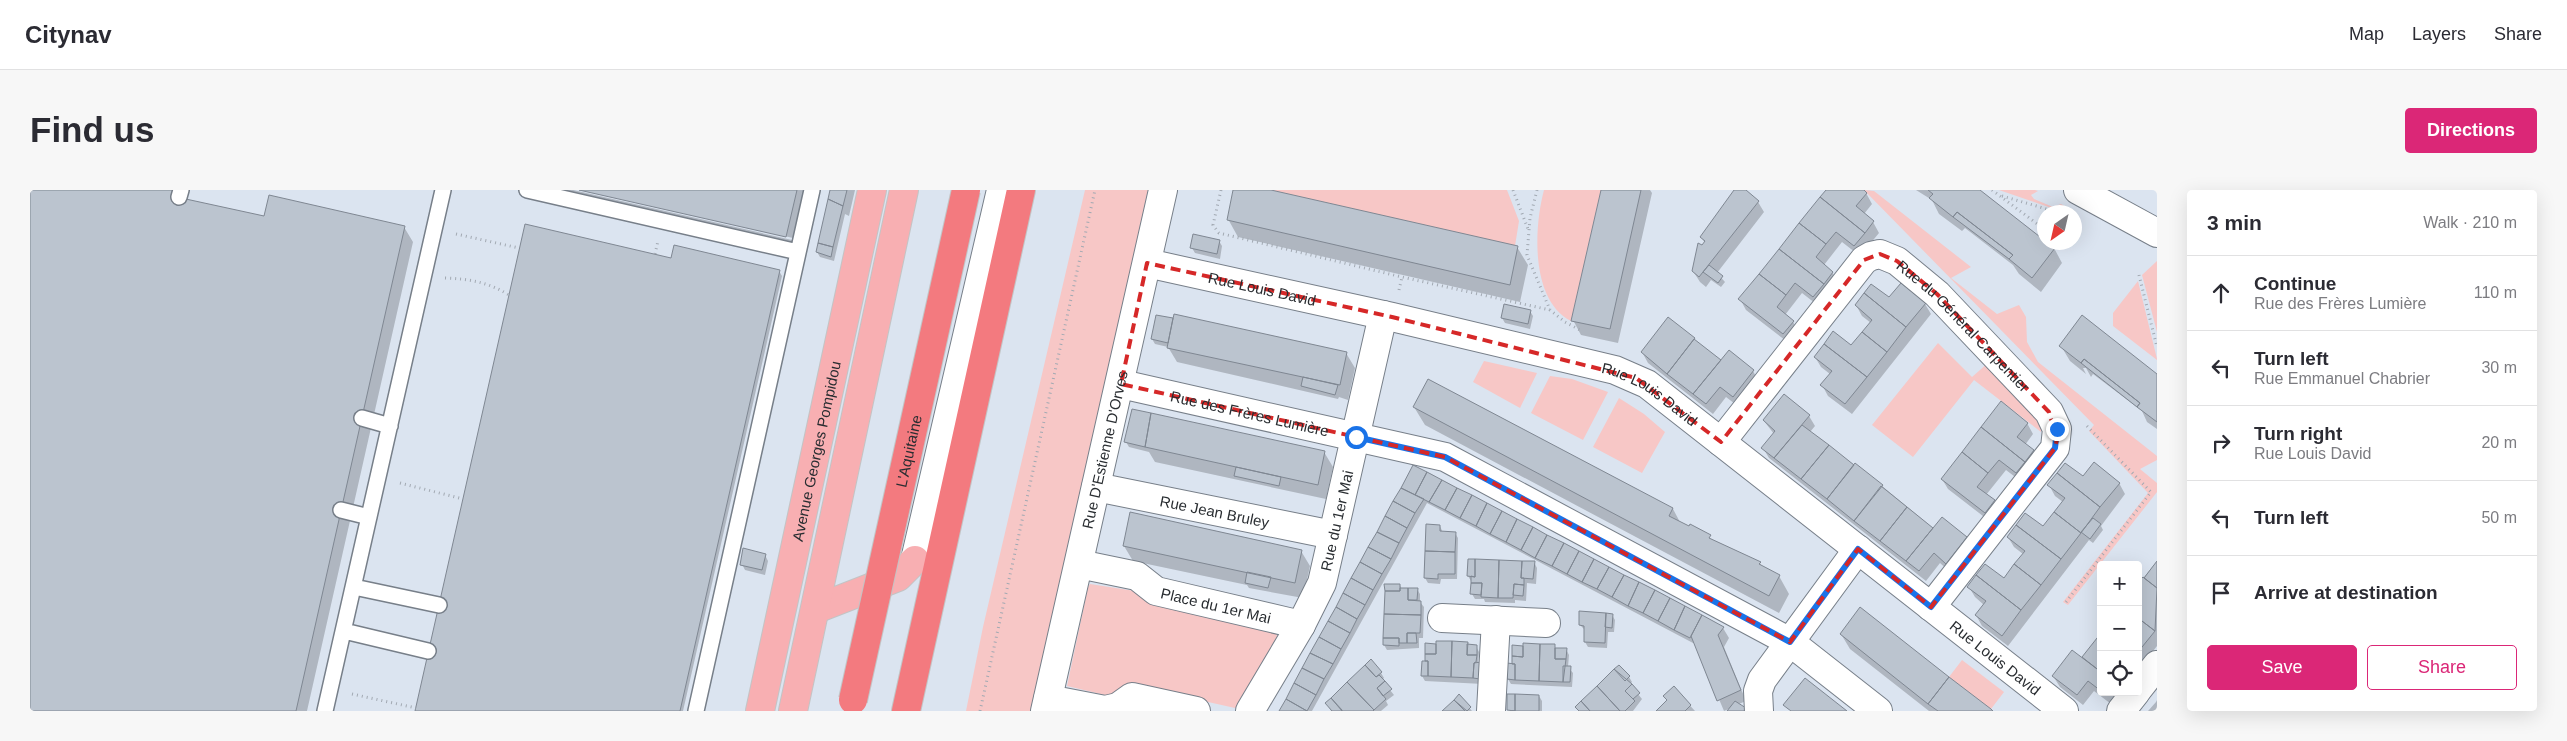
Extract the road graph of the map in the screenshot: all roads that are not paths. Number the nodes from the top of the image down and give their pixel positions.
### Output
1 (443, 190) edge
2 (527, 190) edge
3 (812, 190) edge
4 (872, 190) edge
5 (904, 190) edge
6 (966, 190) edge
7 (1001, 190) edge
8 (1021, 190) edge
9 (1163, 190) edge
10 (2078, 190) edge
11 (2157, 233) edge
12 (798, 252) junction
13 (1147, 263) junction
14 (1383, 315) junction
15 (1121, 384) junction
16 (362, 418) dead end
17 (390, 426) junction
18 (1356, 437) junction
19 (1721, 442) junction
20 (1096, 487) junction
21 (341, 510) dead end
22 (369, 517) junction
23 (1334, 535) junction
24 (1858, 549) junction
25 (915, 560) joint
26 (1079, 564) junction
27 (354, 587) junction
28 (439, 605) dead end
29 (1931, 607) junction
30 (816, 609) junction
31 (1442, 618) dead end
32 (1496, 620) junction
33 (1546, 622) dead end
34 (1301, 625) junction
35 (344, 631) junction
36 (1790, 642) junction
37 (428, 651) dead end
38 (2157, 665) edge
39 (2142, 684) edge
40 (2133, 696) edge
41 (852, 705) edge
42 (1046, 705) edge
43 (325, 711) edge
44 (696, 711) edge
45 (760, 711) edge
46 (793, 711) edge
47 (906, 711) edge
48 (1196, 711) edge
49 (1250, 711) edge
50 (1491, 711) edge
51 (1759, 711) edge
52 (1878, 711) edge
53 (2064, 711) edge
54 (2121, 711) edge

1 - 17 lane
2 - 12 lane
3 - 12 lane
4 - 45 main road, Avenue Georges Pompidou
5 - 30 main road
6 - 41 highway, L'Aquitaine, bridge
7 - 25 street
8 - 47 highway
9 - 13 street, Rue D'Estienne D'Orves
10 - 11 street
12 - 44 lane
13 - 14 street, Rue Louis David
13 - 15 street, Rue D'Estienne D'Orves
14 - 18 street, Rue du 1er Mai
14 - 19 street, Rue Louis David
15 - 18 street, Rue des Frères Lumière
15 - 20 street, Rue D'Estienne D'Orves
16 - 17 lane
17 - 22 lane
18 - 23 street, Rue du 1er Mai
18 - 36 street, Rue des Frères Lumière
19 - 24 street, Rue Louis David
19 - 29 street, Rue du Général Carpentier
20 - 23 street, Rue Jean Bruley
20 - 26 street, Rue D'Estienne D'Orves
21 - 22 lane
22 - 27 lane
23 - 34 street, Rue du 1er Mai
24 - 29 street, Rue Louis David
24 - 36 street
25 - 30 main road
26 - 34 street, Place du 1er Mai
26 - 42 street, Rue D'Estienne D'Orves
27 - 28 lane
27 - 35 lane
29 - 53 street, Rue Louis David
30 - 46 main road
31 - 32 street
32 - 33 street
32 - 50 street
34 - 49 street, Rue du 1er Mai
35 - 37 lane
35 - 43 lane
36 - 51 street
36 - 52 street, Rue des Frères Lumière
38 - 39 street
40 - 54 street
42 - 48 street

